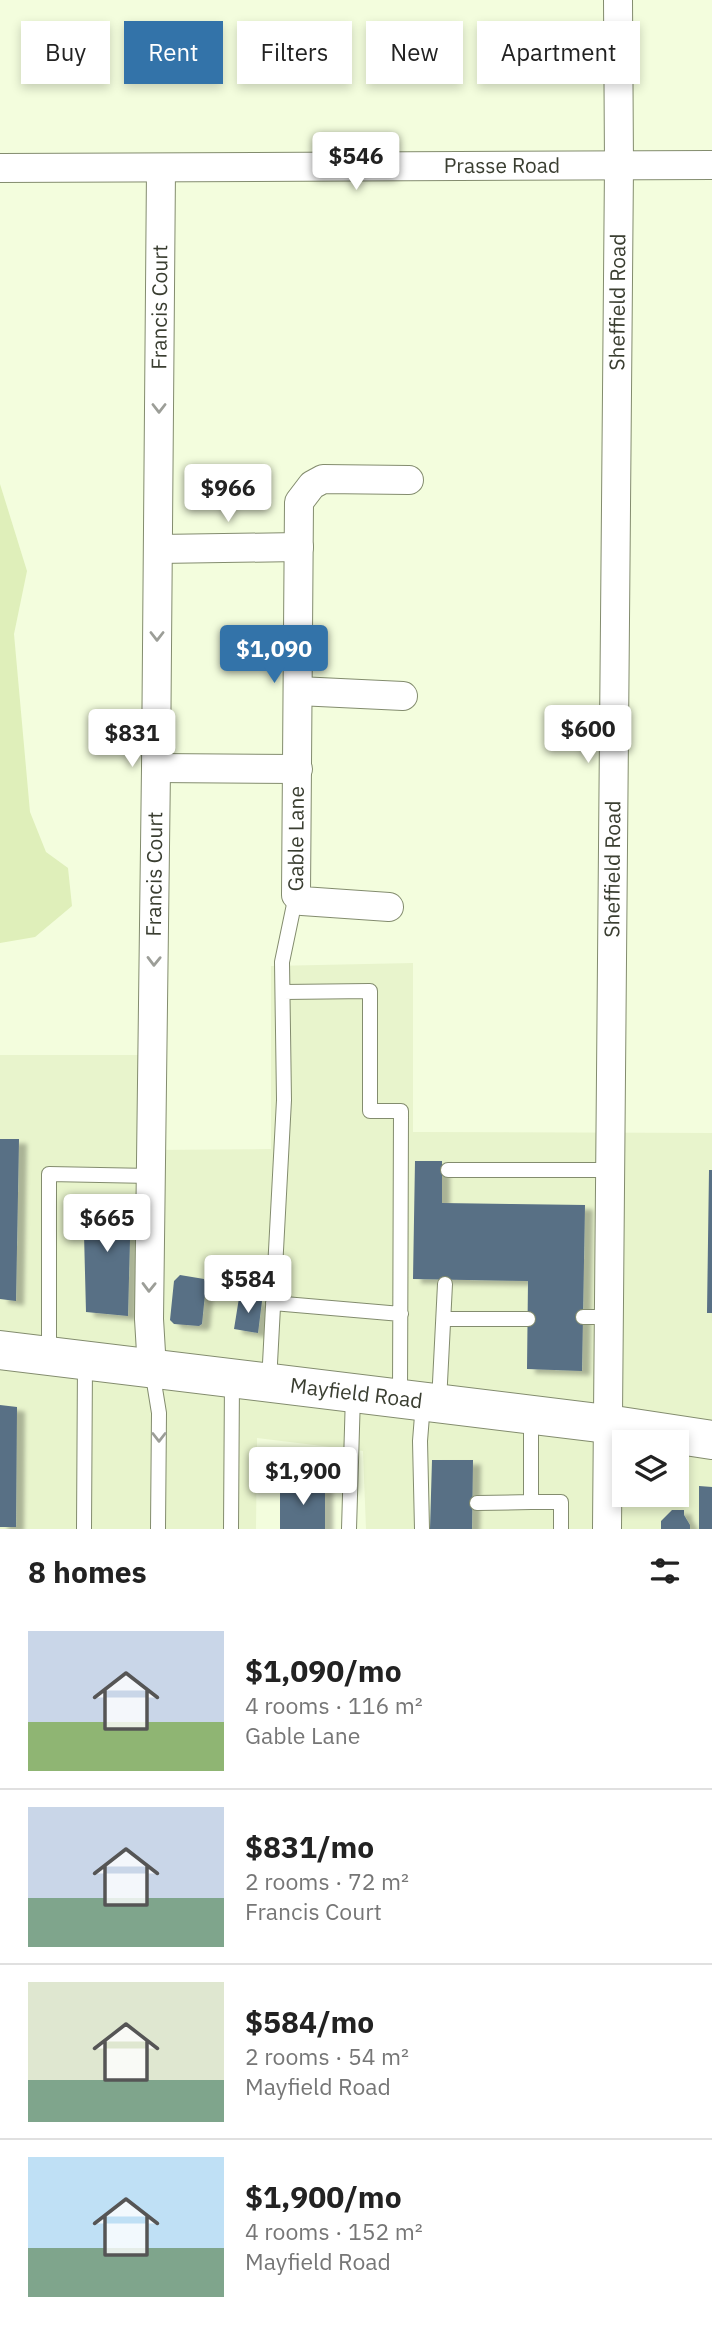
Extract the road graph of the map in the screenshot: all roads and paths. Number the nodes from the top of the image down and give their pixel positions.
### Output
1 (618, 0) edge
2 (712, 165) edge
3 (619, 166) junction
4 (0, 168) edge
5 (161, 169) junction
6 (409, 480) dead end
7 (299, 547) junction
8 (158, 549) junction
9 (298, 691) junction
10 (403, 696) dead end
11 (156, 768) junction
12 (298, 769) junction
13 (296, 895) junction
14 (389, 907) dead end
15 (283, 992) junction
16 (448, 1170) dead end
17 (609, 1170) junction
18 (151, 1176) junction
19 (445, 1284) dead end
20 (273, 1303) junction
21 (401, 1314) junction
22 (444, 1319) junction
23 (528, 1319) dead end
24 (0, 1350) edge
25 (67, 1359) junction
26 (152, 1369) junction
27 (250, 1381) junction
28 (353, 1393) junction
29 (421, 1401) junction
30 (531, 1415) junction
31 (607, 1424) junction
32 (712, 1440) edge
33 (531, 1502) junction
34 (477, 1503) dead end
35 (84, 1529) edge
36 (158, 1529) edge
37 (230, 1529) edge
38 (349, 1529) edge
39 (422, 1529) edge
40 (561, 1529) edge
41 (607, 1529) edge

1 - 3 street, Sheffield Road
2 - 3 street, Prasse Road
3 - 5 street, Prasse Road
3 - 17 street, Sheffield Road
4 - 5 street, Prasse Road
5 -> 8 street, Francis Court
6 - 7 street, Gable Lane
7 - 8 street
7 - 9 street, Gable Lane
8 -> 11 street, Francis Court
9 - 10 street
9 - 12 street, Gable Lane
11 - 12 street, Gable Lane
11 -> 18 street, Francis Court
12 - 13 street, Gable Lane
13 - 14 street, Gable Lane
13 - 15 lane
15 - 20 lane
15 - 21 lane
16 - 17 lane
17 - 31 street, Sheffield Road
18 - 25 lane
18 -> 26 street, Francis Court
19 - 22 lane
20 - 21 lane
20 - 27 lane
21 - 29 lane
22 - 23 lane
22 - 29 lane
24 - 25 main road, Mayfield Road
25 - 26 main road, Mayfield Road
25 - 35 lane
26 - 27 main road, Mayfield Road
26 -> 36 lane
27 - 28 main road, Mayfield Road
27 - 37 lane
28 - 29 main road, Mayfield Road
28 - 38 lane
29 - 30 main road, Mayfield Road
29 - 39 lane
30 - 31 main road, Mayfield Road
30 - 33 lane
31 - 32 main road, Mayfield Road
31 - 41 street, Sheffield Road
33 - 34 lane
33 - 40 lane

